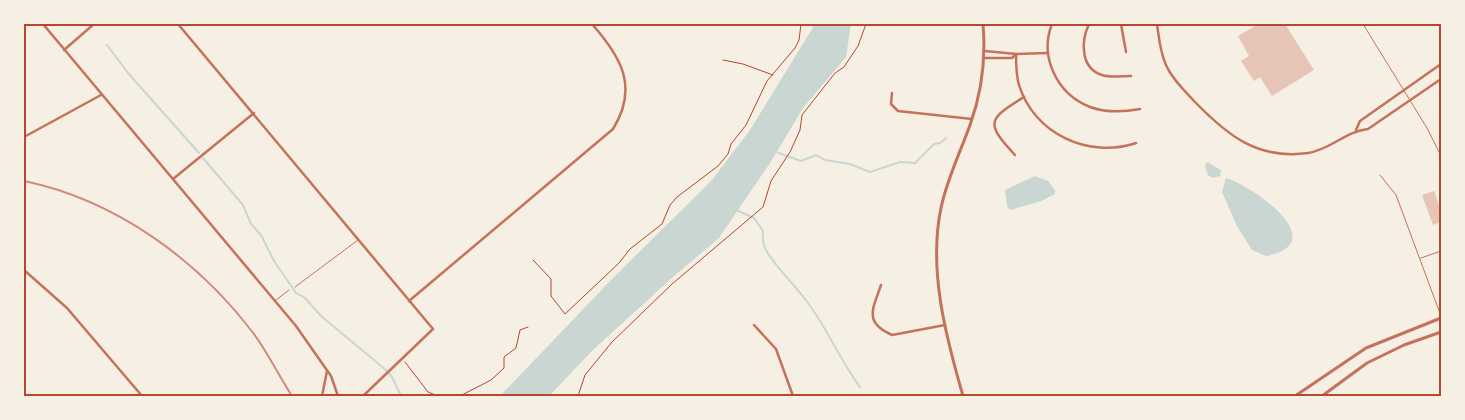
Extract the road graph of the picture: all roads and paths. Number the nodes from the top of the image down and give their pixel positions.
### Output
1 (43, 24) edge
2 (94, 24) edge
3 (178, 24) edge
4 (592, 24) edge
5 (801, 24) edge
6 (866, 24) edge
7 (983, 24) edge
8 (1052, 24) edge
9 (1089, 24) edge
10 (1121, 24) edge
11 (1157, 24) edge
12 (1363, 24) edge
13 (64, 50) junction
14 (985, 51) junction
15 (1126, 52) dead end
16 (1047, 53) junction
17 (1016, 54) junction
18 (985, 58) junction
19 (723, 60) dead end
20 (1441, 64) edge
21 (774, 75) junction
22 (1131, 76) dead end
23 (1441, 79) edge
24 (1404, 89) junction
25 (892, 93) dead end
26 (101, 95) junction
27 (1024, 97) junction
28 (1410, 100) junction
29 (1140, 109) dead end
30 (254, 113) junction
31 (972, 119) junction
32 (1356, 130) junction
33 (24, 137) edge
34 (1136, 143) dead end
35 (1015, 155) dead end
36 (1441, 156) edge
37 (1380, 175) dead end
38 (173, 178) junction
39 (359, 239) junction
40 (1441, 250) edge
41 (1421, 258) junction
42 (533, 260) dead end
43 (24, 270) edge
44 (881, 285) dead end
45 (295, 287) dead end
46 (289, 290) dead end
47 (276, 301) junction
48 (409, 302) junction
49 (1441, 317) edge
50 (754, 325) dead end
51 (945, 326) junction
52 (528, 327) dead end
53 (1441, 332) edge
54 (404, 362) dead end
55 (327, 370) junction
56 (142, 396) edge
57 (322, 396) edge
58 (338, 396) edge
59 (363, 396) edge
60 (438, 396) edge
61 (460, 396) edge
62 (578, 396) edge
63 (793, 396) edge
64 (962, 396) edge
65 (1295, 396) edge
66 (1322, 396) edge

1 - 13 street
2 - 13 street
3 - 30 street
4 - 48 street
5 - 21 path
6 - 62 path
7 - 14 street
8 - 16 street
9 - 22 street
10 - 15 street
11 - 32 street
12 - 24 lane
13 - 26 street
14 - 17 street
14 - 18 street
16 - 17 street
16 - 29 street
17 - 18 street
17 - 27 street
18 - 31 street
19 - 21 path
20 - 24 street
21 - 42 path
23 - 28 street
24 - 28 lane
24 - 32 street
25 - 31 street
26 - 33 street
26 - 38 street
27 - 34 street
27 - 35 street
28 - 32 street
28 - 36 lane
30 - 38 street
30 - 39 street
31 - 51 street
37 - 41 lane
38 - 47 street
39 - 45 lane
39 - 48 street
40 - 41 lane
41 - 49 lane
43 - 56 street
44 - 51 street
46 - 47 lane
47 - 55 street
48 - 59 street
49 - 65 street
50 - 63 street
51 - 64 street
52 - 61 path
53 - 66 street
54 - 60 path
55 - 57 street
55 - 58 street

